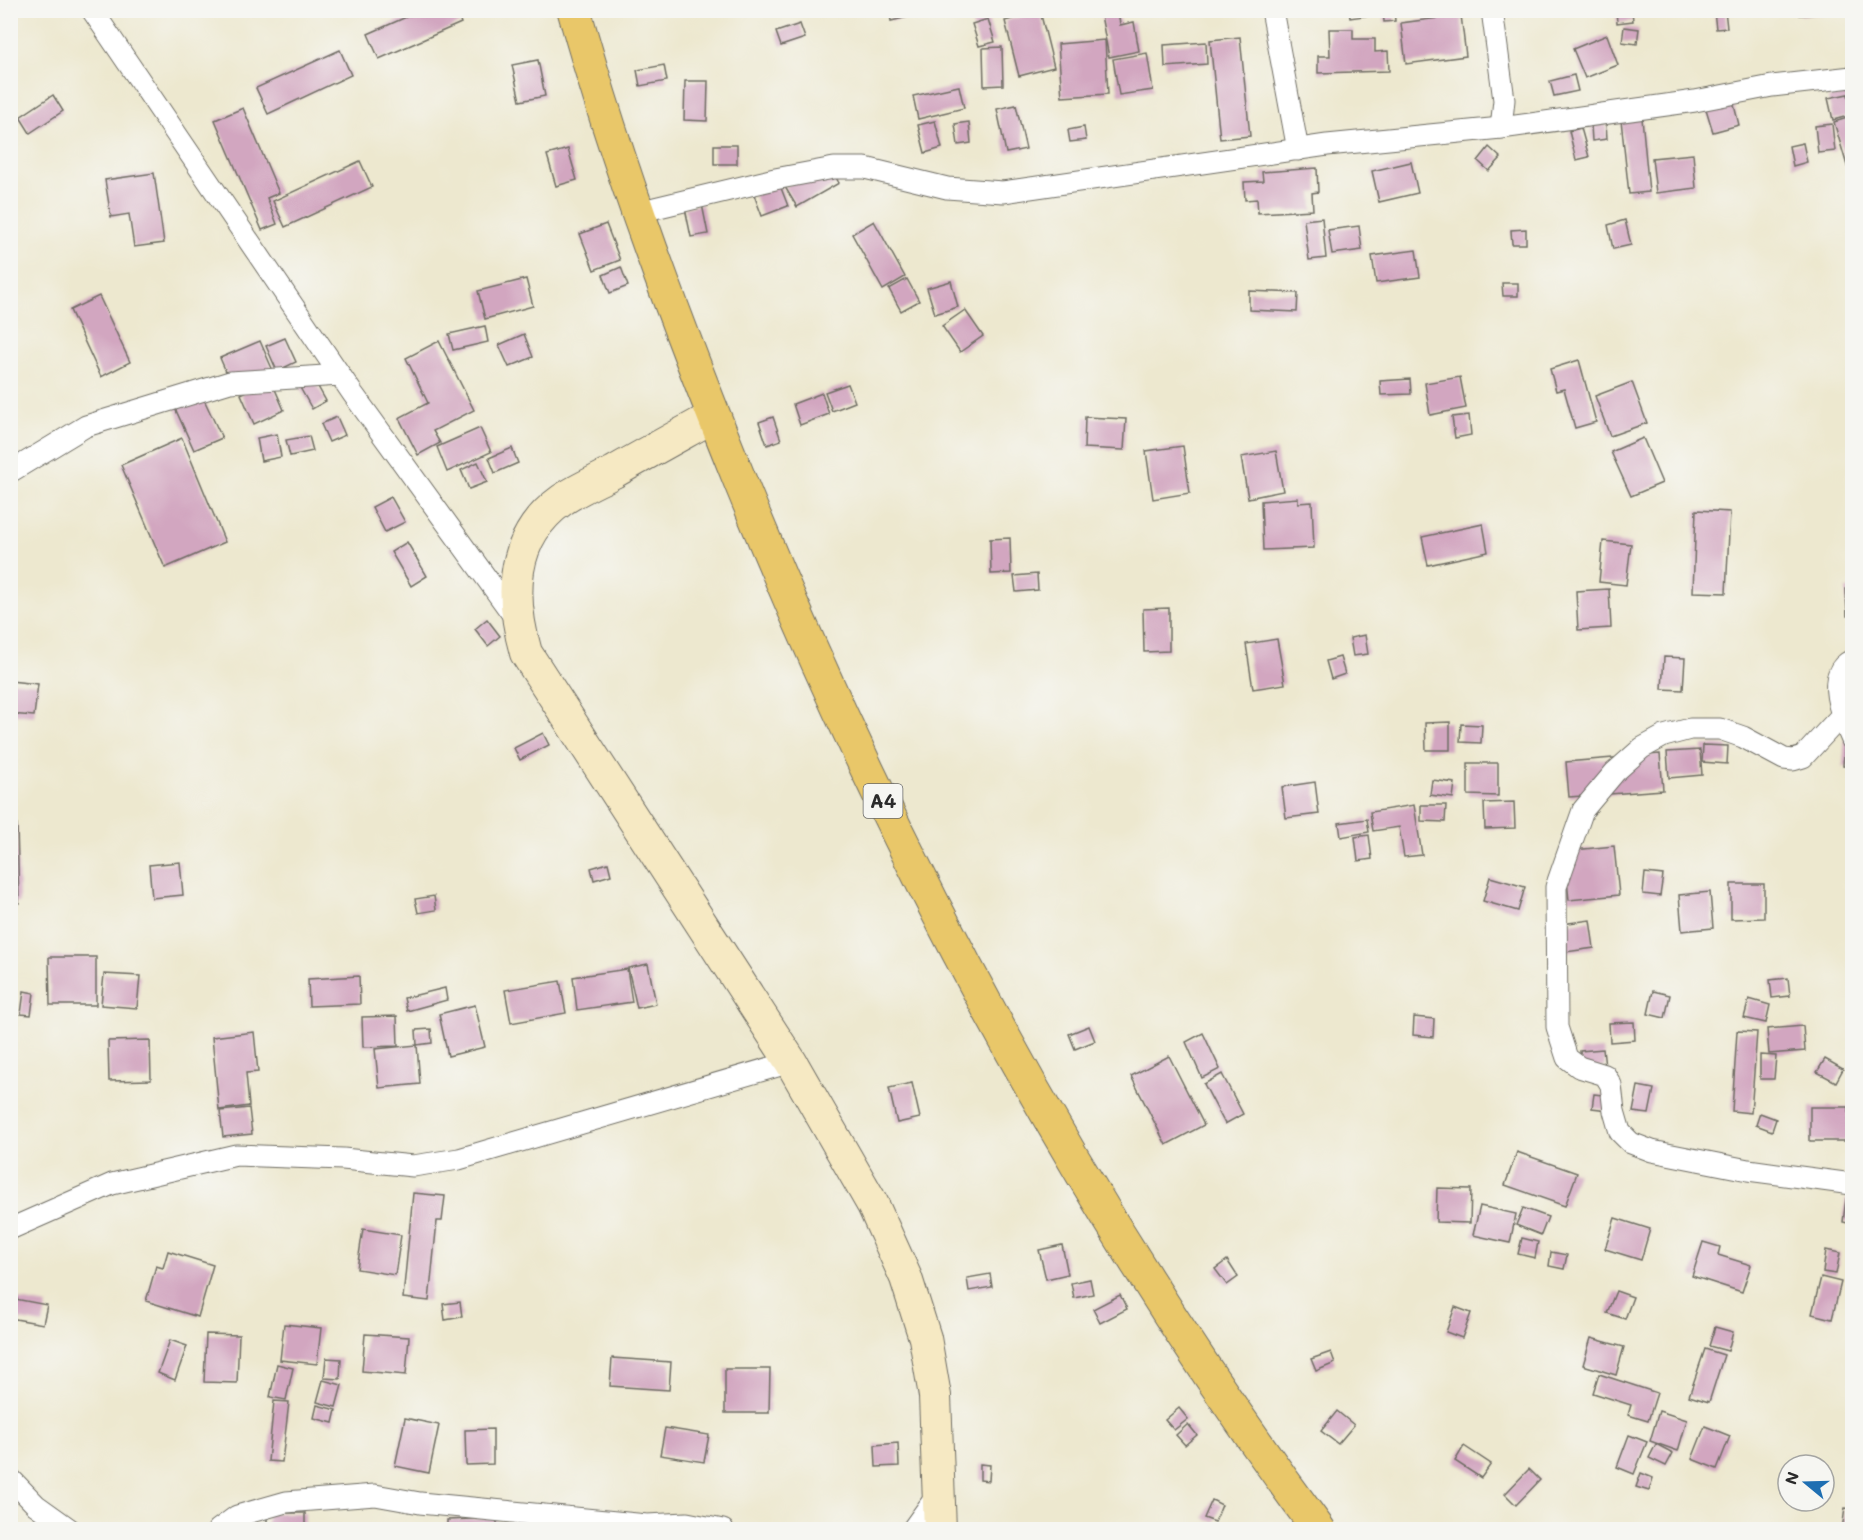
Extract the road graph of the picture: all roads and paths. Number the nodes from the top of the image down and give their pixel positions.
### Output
1 (92, 10) edge
2 (574, 10) edge
3 (1272, 10) edge
4 (1492, 10) edge
5 (1852, 77) edge
6 (1501, 128) junction
7 (1298, 150) junction
8 (638, 212) junction
9 (340, 375) junction
10 (714, 416) junction
11 (10, 472) edge
12 (516, 619) junction
13 (1852, 660) edge
14 (1841, 716) junction
15 (1852, 740) edge
16 (791, 1062) junction
17 (1852, 1184) edge
18 (10, 1229) edge
19 (10, 1478) edge
20 (941, 1491) junction
21 (71, 1530) edge
22 (218, 1530) edge
23 (723, 1530) edge
24 (912, 1530) edge
25 (940, 1530) edge
26 (1319, 1530) edge

1 - 9 street
2 - 8 highway, A4
3 - 7 street
4 - 6 street
5 - 6 street
6 - 7 street
7 - 8 street
8 - 10 highway, A4
9 - 11 street
9 - 12 street
10 - 12 main road
10 - 26 highway, A4
12 - 16 main road
13 - 14 street
14 - 15 street
14 - 17 street
16 - 18 street
16 - 20 main road
19 - 21 street
20 - 24 street
20 - 25 main road
22 - 23 street

